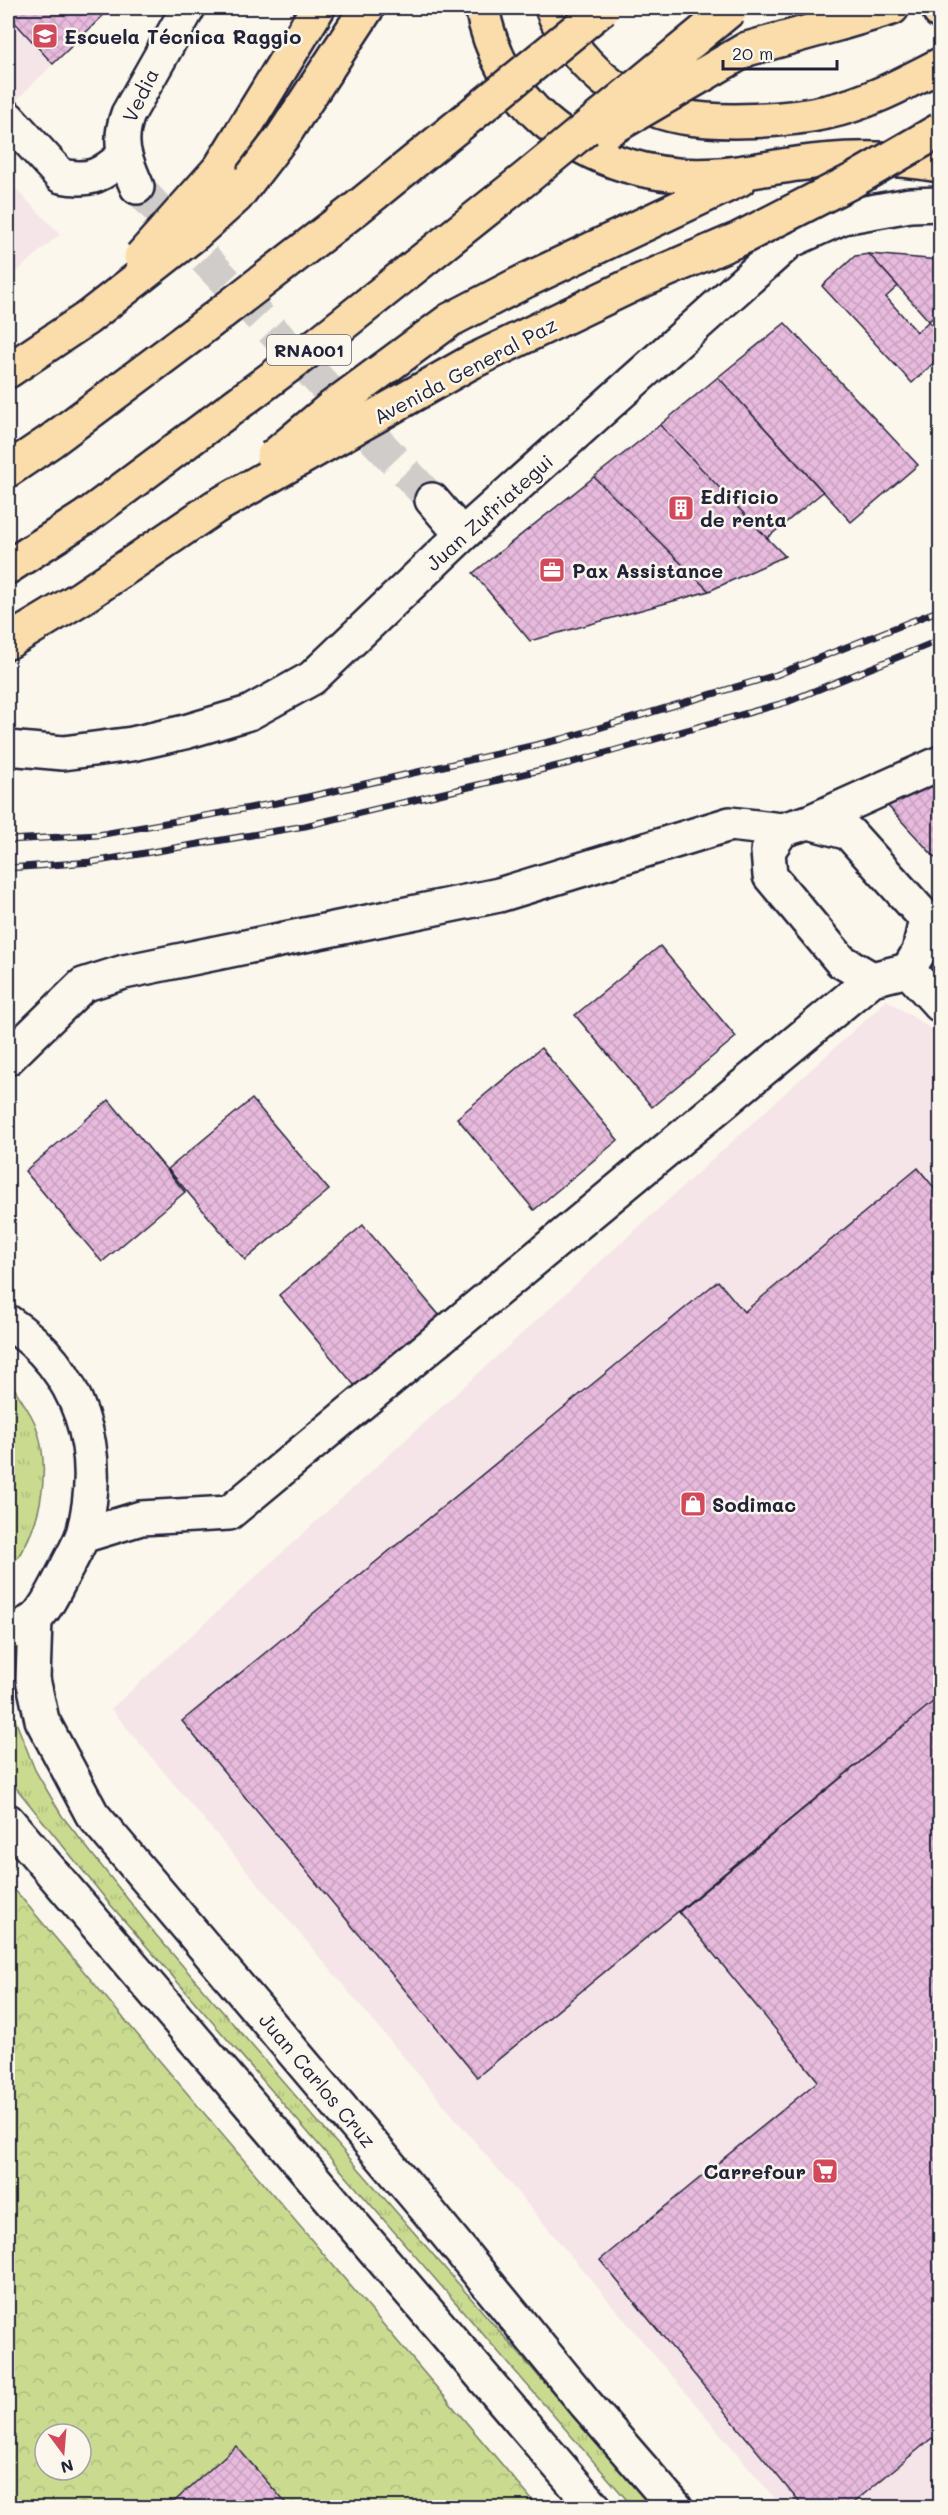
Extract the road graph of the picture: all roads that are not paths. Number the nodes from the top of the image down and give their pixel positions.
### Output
1 (188, 8) edge
2 (318, 8) edge
3 (367, 8) edge
4 (482, 8) edge
5 (552, 8) edge
6 (603, 8) edge
7 (732, 8) edge
8 (892, 8) edge
9 (940, 65) edge
10 (8, 118) edge
11 (940, 130) edge
12 (124, 156) junction
13 (940, 165) edge
14 (761, 169) junction
15 (526, 178) junction
16 (136, 187) tunnel mouth
17 (940, 204) edge
18 (86, 319) junction
19 (8, 371) edge
20 (8, 470) edge
21 (432, 500) tunnel mouth
22 (215, 507) junction
23 (462, 535) junction
24 (8, 567) edge
25 (8, 642) edge
26 (8, 748) edge
27 (940, 763) edge
28 (795, 826) junction
29 (933, 927) edge
30 (908, 970) junction
31 (872, 979) junction
32 (940, 1005) edge
33 (8, 1058) edge
34 (8, 1322) edge
35 (82, 1536) junction
36 (21, 1626) edge
37 (8, 1821) edge
38 (595, 2508) edge
39 (676, 2508) edge

1 - 12 street, Vedia
2 - 18 highway, bridge
3 - 18 highway, bridge
4 - 14 highway
5 - 9 highway
6 - 20 highway, bridge
7 - 15 highway, RNA001, bridge
8 - 15 highway, bridge
10 - 12 street
11 - 22 highway, Avenida General Paz, bridge
12 - 16 street
13 - 14 highway
14 - 22 highway, bridge
15 - 24 highway, RNA001, bridge
17 - 23 street, Juan Zufriategui
18 - 19 highway
21 - 23 street
22 - 25 highway, Avenida General Paz
23 - 26 street, Juan Zufriategui
27 - 28 street
28 - 29 street
28 - 31 street
28 - 33 street
29 - 30 street
30 - 31 street
30 - 32 street
31 - 35 street
34 - 35 street
35 - 36 street
36 - 39 street, Juan Carlos Cruz
37 - 38 street

